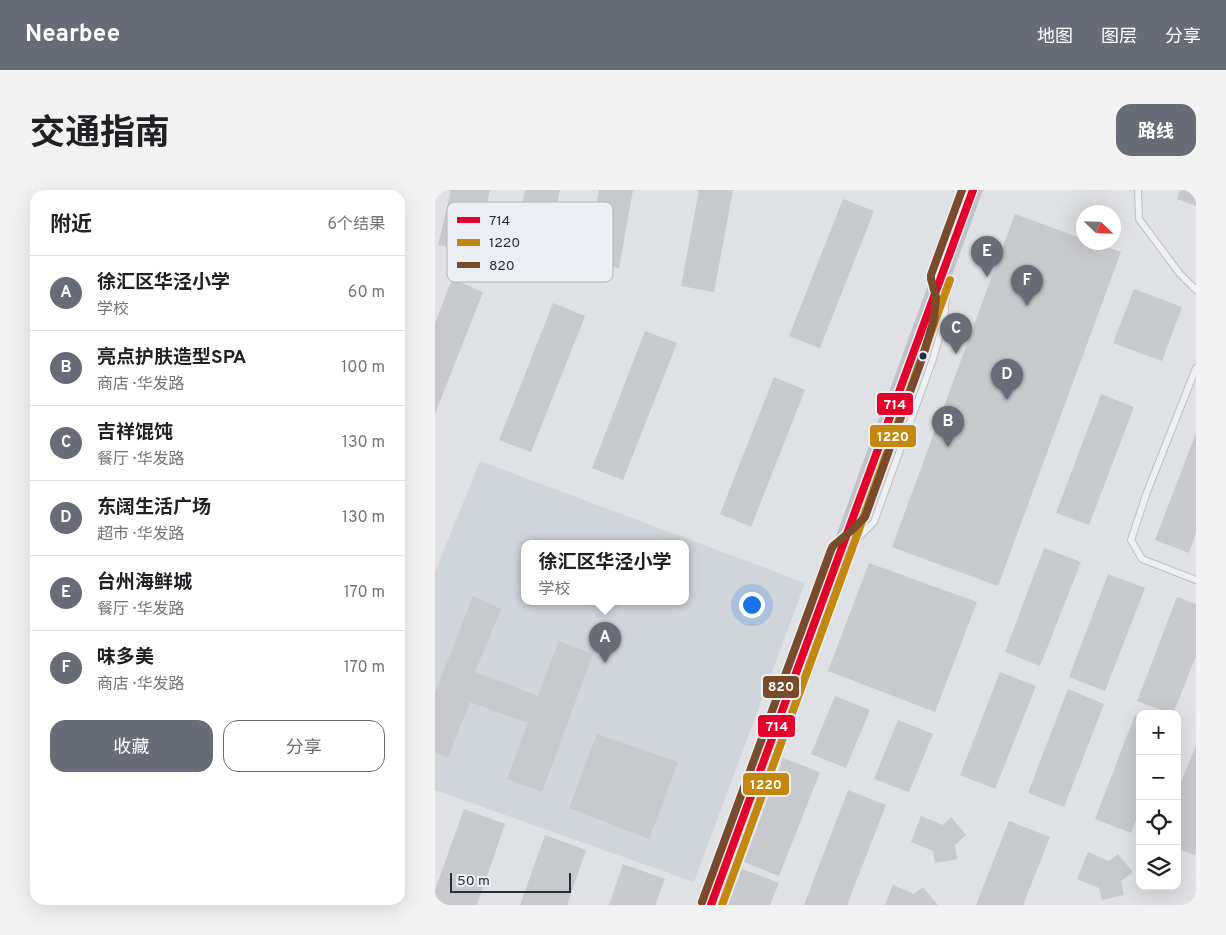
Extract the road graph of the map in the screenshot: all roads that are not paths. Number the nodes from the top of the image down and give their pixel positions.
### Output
1 (973, 190) edge
2 (1138, 190) edge
3 (1196, 290) edge
4 (1196, 368) edge
5 (1196, 580) edge
6 (711, 905) edge

1 - 6 street
2 - 3 lane
4 - 5 lane

